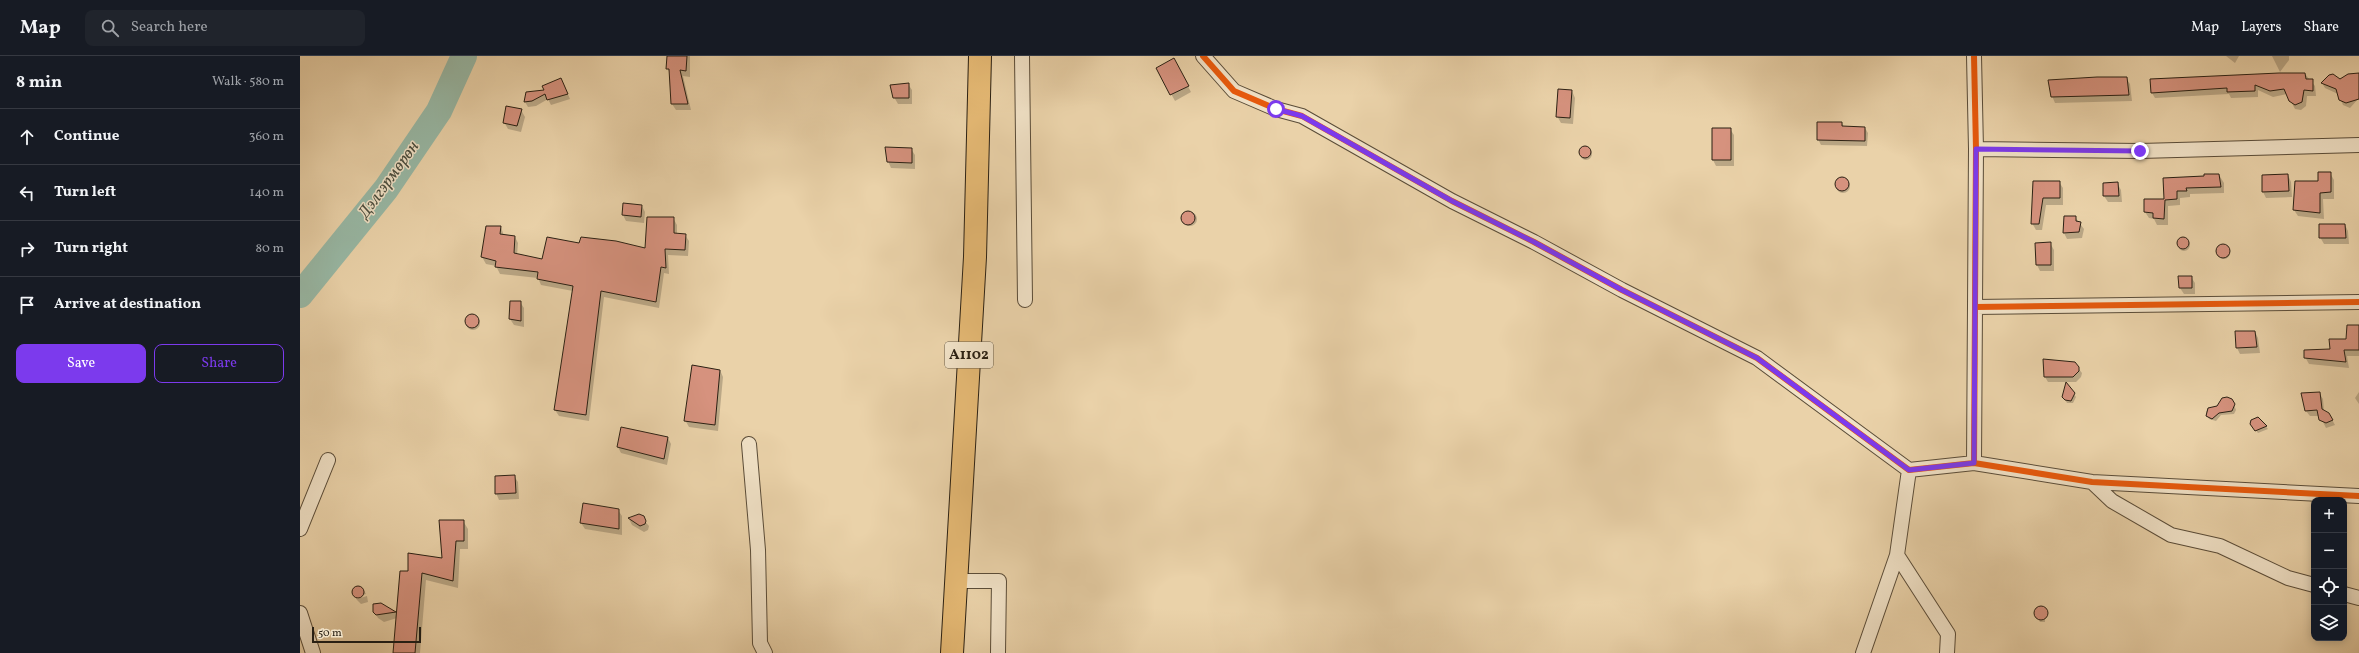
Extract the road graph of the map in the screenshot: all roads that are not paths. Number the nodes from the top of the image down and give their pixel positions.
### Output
1 (980, 56) edge
2 (1022, 56) edge
3 (1203, 56) edge
4 (1974, 56) edge
5 (2359, 145) edge
6 (1976, 149) junction
7 (1025, 300) dead end
8 (2359, 302) edge
9 (1975, 306) junction
10 (749, 444) dead end
11 (328, 460) dead end
12 (1974, 463) junction
13 (1909, 470) junction
14 (2092, 482) junction
15 (2359, 496) edge
16 (300, 529) edge
17 (1897, 555) junction
18 (956, 581) junction
19 (2311, 584) edge
20 (2347, 595) edge
21 (2359, 598) edge
22 (300, 613) edge
23 (313, 653) edge
24 (765, 653) edge
25 (952, 653) edge
26 (998, 653) edge
27 (1863, 653) edge
28 (1948, 653) edge

1 - 18 main road, A1102
2 - 7 street
3 - 13 street
4 - 6 street
5 - 6 street
6 - 9 street
8 - 9 street
9 - 12 street
10 - 24 street
11 - 16 street
12 - 13 street
12 - 14 street
13 - 17 street
14 - 15 street
14 - 19 street
17 - 27 street
17 - 28 street
18 - 25 main road, A1102
18 - 26 street
20 - 21 street
22 - 23 street

